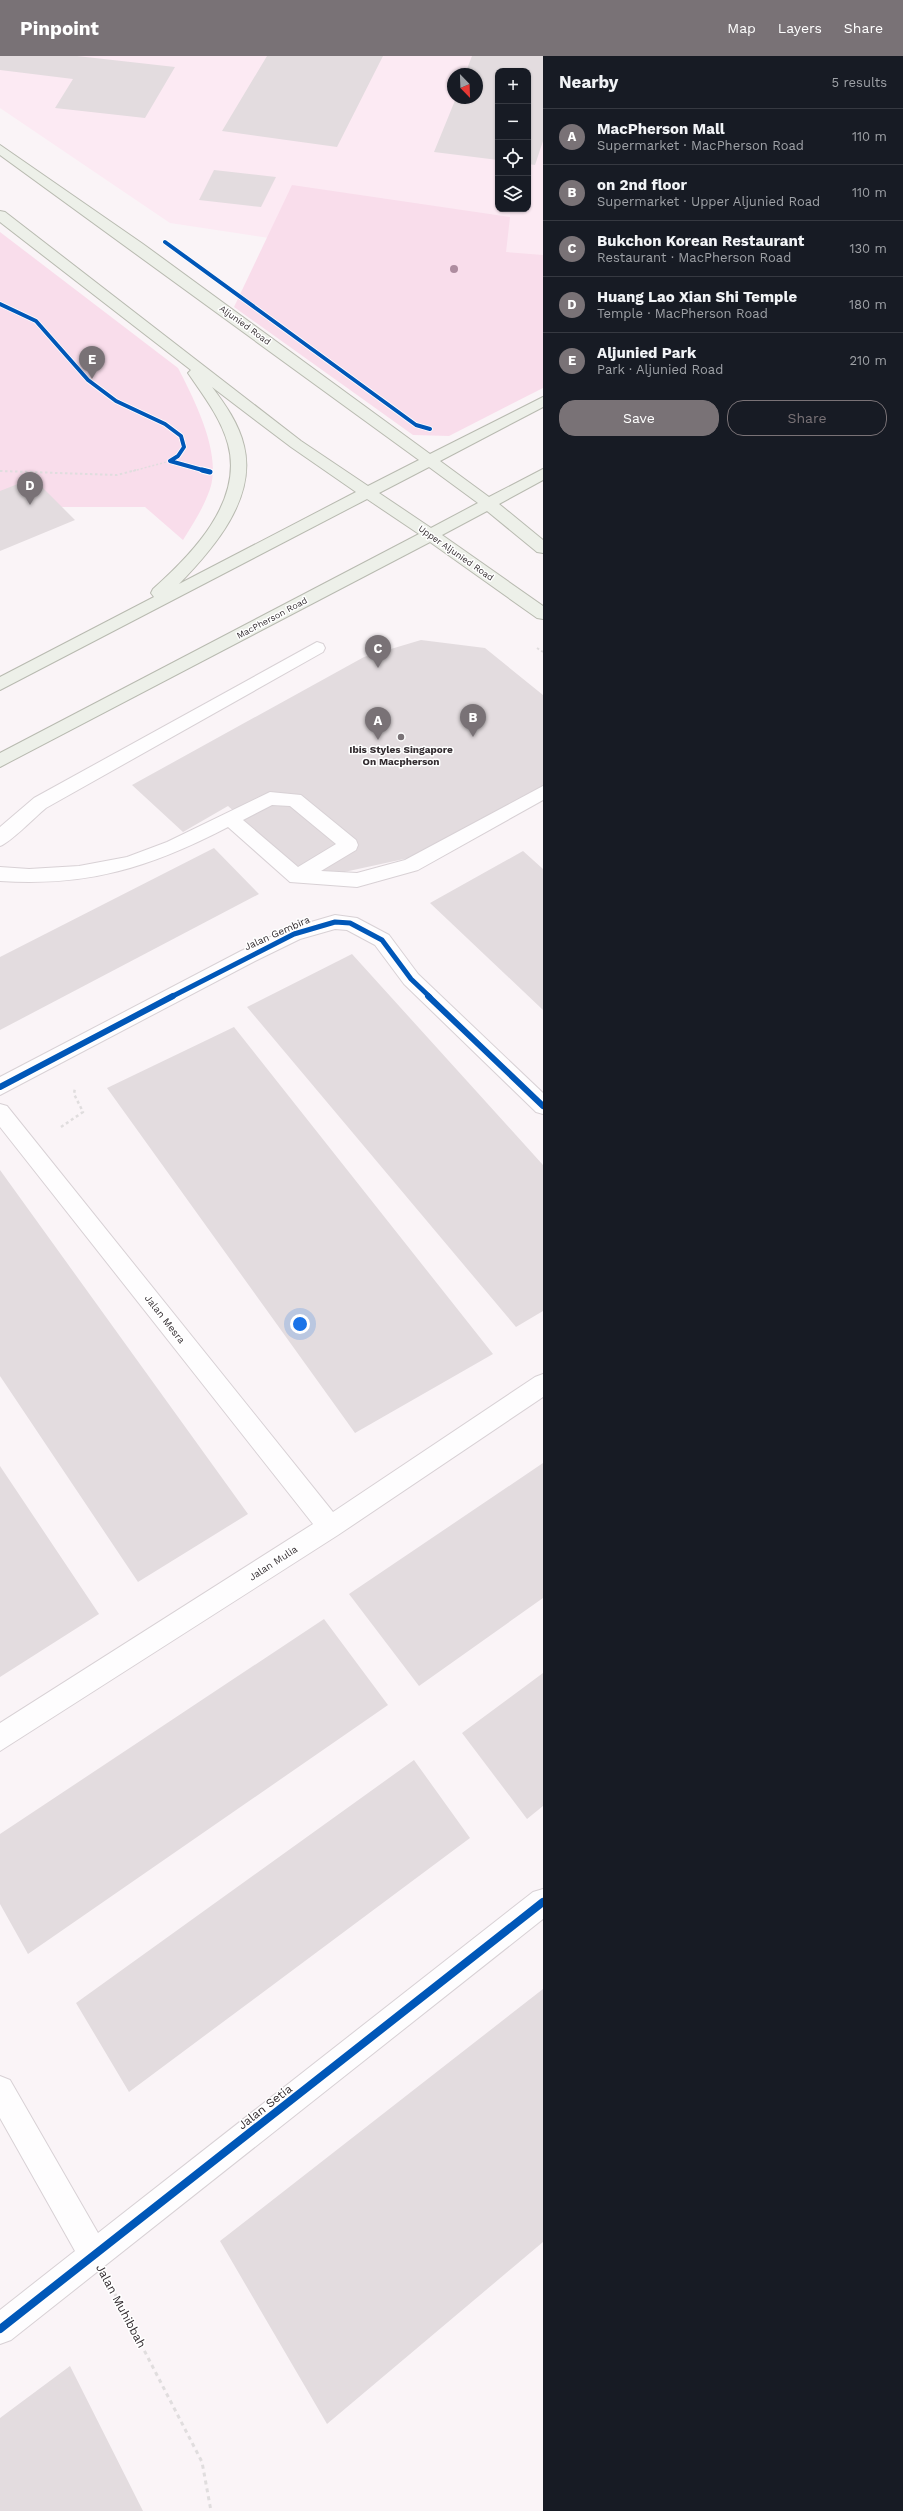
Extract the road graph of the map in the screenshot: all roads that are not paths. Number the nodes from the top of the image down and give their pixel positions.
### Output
1 (0, 149) edge
2 (0, 215) edge
3 (180, 353) junction
4 (543, 401) edge
5 (429, 460) junction
6 (543, 474) edge
7 (367, 493) junction
8 (488, 503) junction
9 (431, 535) junction
10 (543, 548) edge
11 (136, 614) junction
12 (543, 614) edge
13 (317, 648) dead end
14 (0, 684) edge
15 (0, 761) edge
16 (543, 792) edge
17 (230, 819) junction
18 (0, 839) edge
19 (0, 874) edge
20 (297, 878) junction
21 (0, 1087) edge
22 (543, 1106) edge
23 (0, 1112) edge
24 (543, 1384) edge
25 (330, 1528) junction
26 (0, 1738) edge
27 (543, 1902) edge
28 (0, 2090) edge
29 (94, 2255) junction
30 (0, 2329) edge

1 - 5 main road, Aljunied Road
2 - 3 main road
3 - 7 main road
3 - 11 main road
4 - 5 main road
5 - 7 main road
5 - 8 main road, Aljunied Road
6 - 8 main road, MacPherson Road
7 - 9 main road, Upper Aljunied Road
7 - 11 main road
8 - 9 main road, MacPherson Road
8 - 10 main road
9 - 12 main road, Upper Aljunied Road
9 - 15 main road, MacPherson Road
11 - 14 main road
13 - 18 street
16 - 20 street
17 - 19 street
17 - 20 street
17 - 20 street
21 - 22 street, Jalan Gembira
23 - 25 street, Jalan Mesra
24 - 25 street, Jalan Mulia
25 - 26 street, Jalan Mulia
27 - 29 street, Jalan Setia
28 - 29 street, Jalan Muhibbah
29 - 30 street, Jalan Setia

